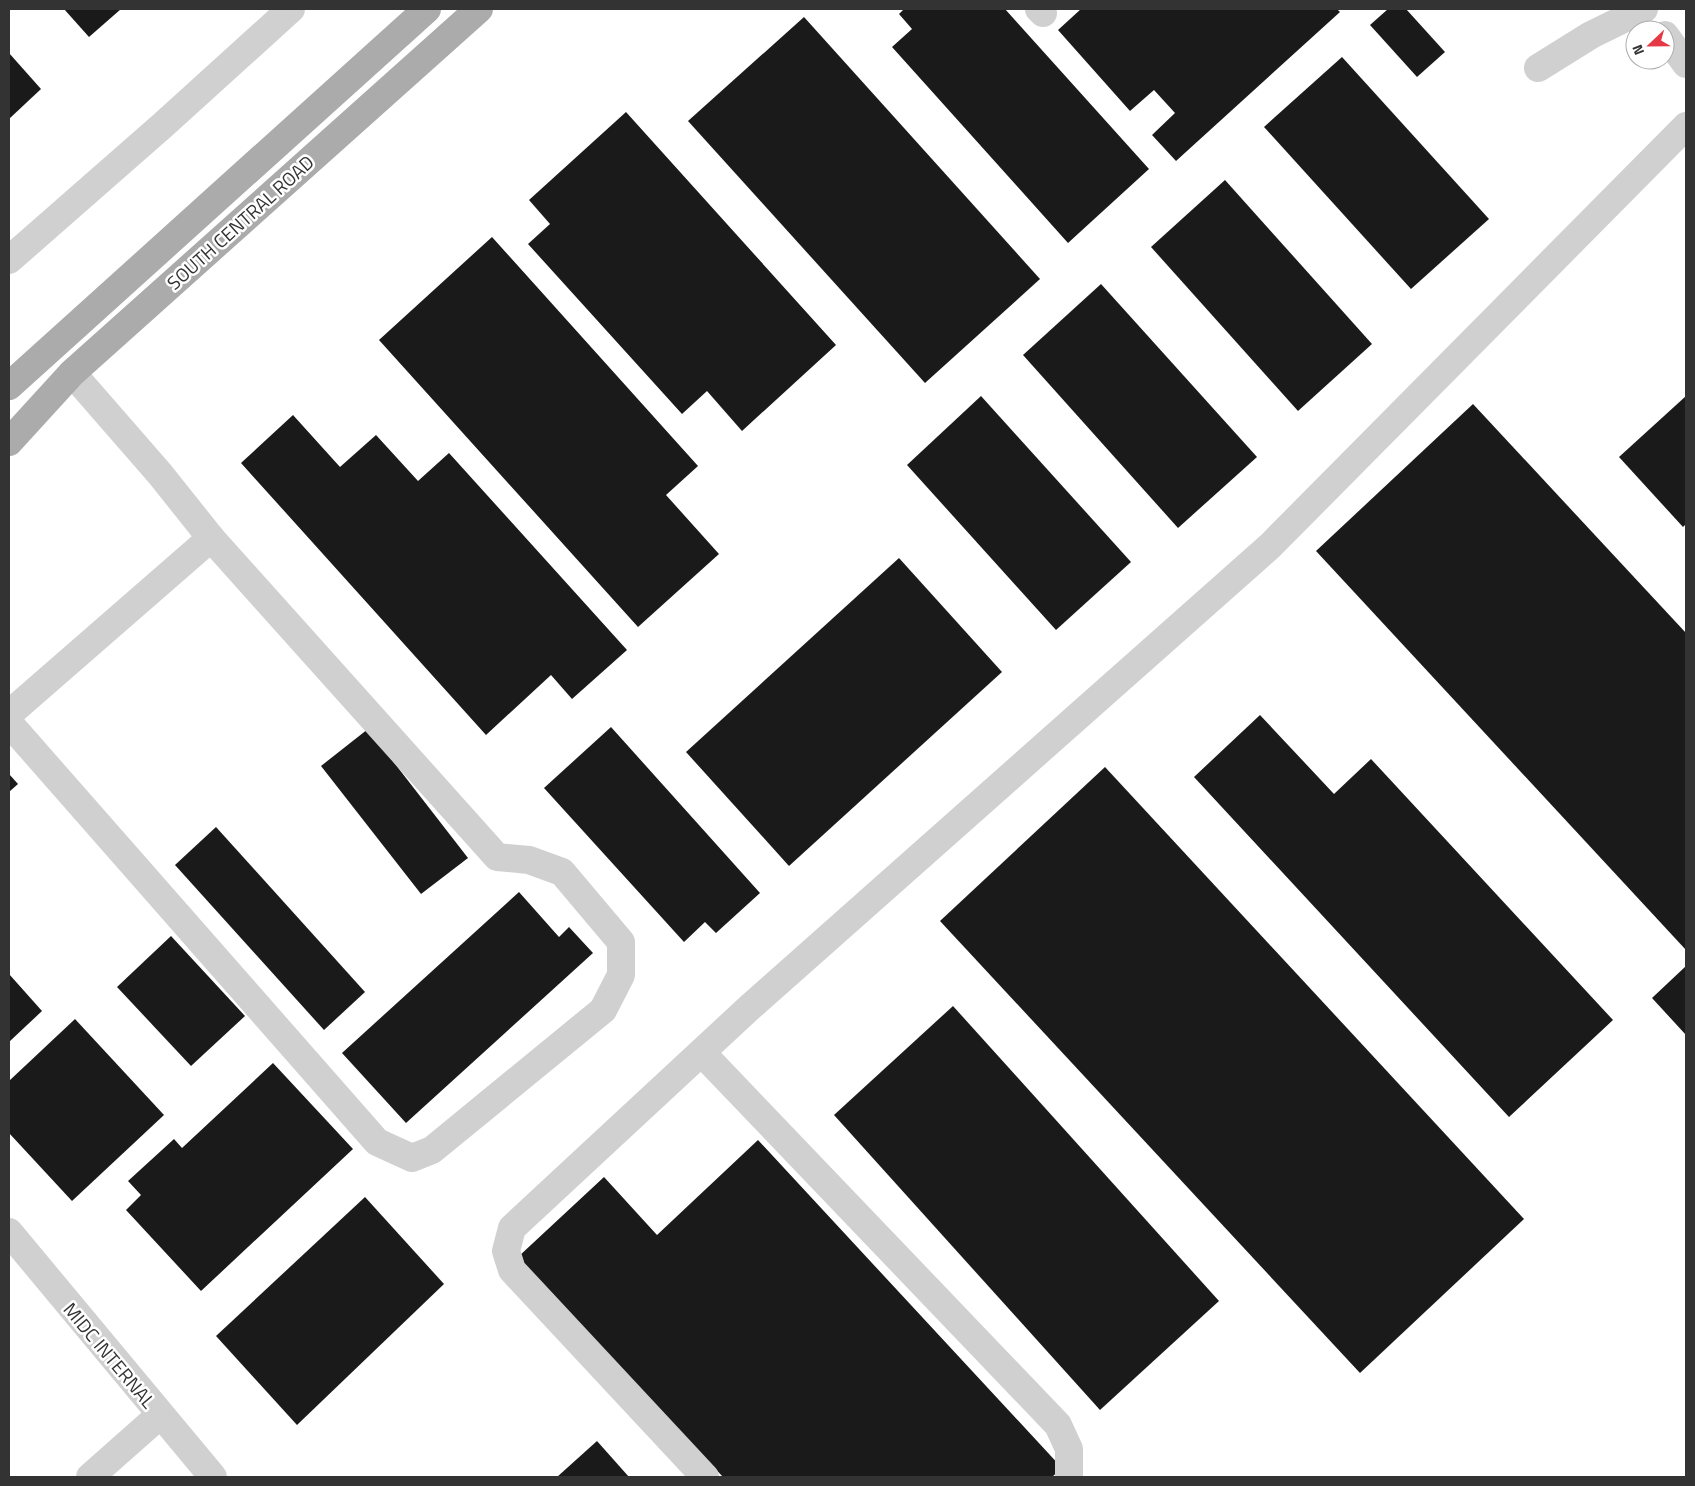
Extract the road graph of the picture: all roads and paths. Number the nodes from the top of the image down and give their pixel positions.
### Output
1 (291, 9) edge
2 (426, 9) edge
3 (479, 9) edge
4 (1645, 9) edge
5 (1654, 20) edge
6 (1675, 49) edge
7 (1686, 64) edge
8 (1538, 68) dead end
9 (1686, 126) edge
10 (9, 260) edge
11 (72, 373) junction
12 (9, 386) edge
13 (9, 442) edge
14 (211, 538) junction
15 (9, 714) edge
16 (9, 723) edge
17 (702, 1053) junction
18 (9, 1232) edge
19 (160, 1415) junction
20 (90, 1477) edge
21 (213, 1477) edge
22 (705, 1477) edge
23 (1069, 1477) edge

1 - 10 street
2 - 12 main road, SOUTH CENTRAL ROAD
3 - 11 main road, SOUTH CENTRAL ROAD
4 - 5 street
4 - 8 street
6 - 7 street
9 - 17 street
11 - 13 main road, SOUTH CENTRAL ROAD
11 - 14 street
14 - 15 street
14 - 16 street
17 - 22 street
17 - 23 street
18 - 19 street, MIDC INTERNAL
19 - 20 street
19 - 21 street, MIDC INTERNAL

